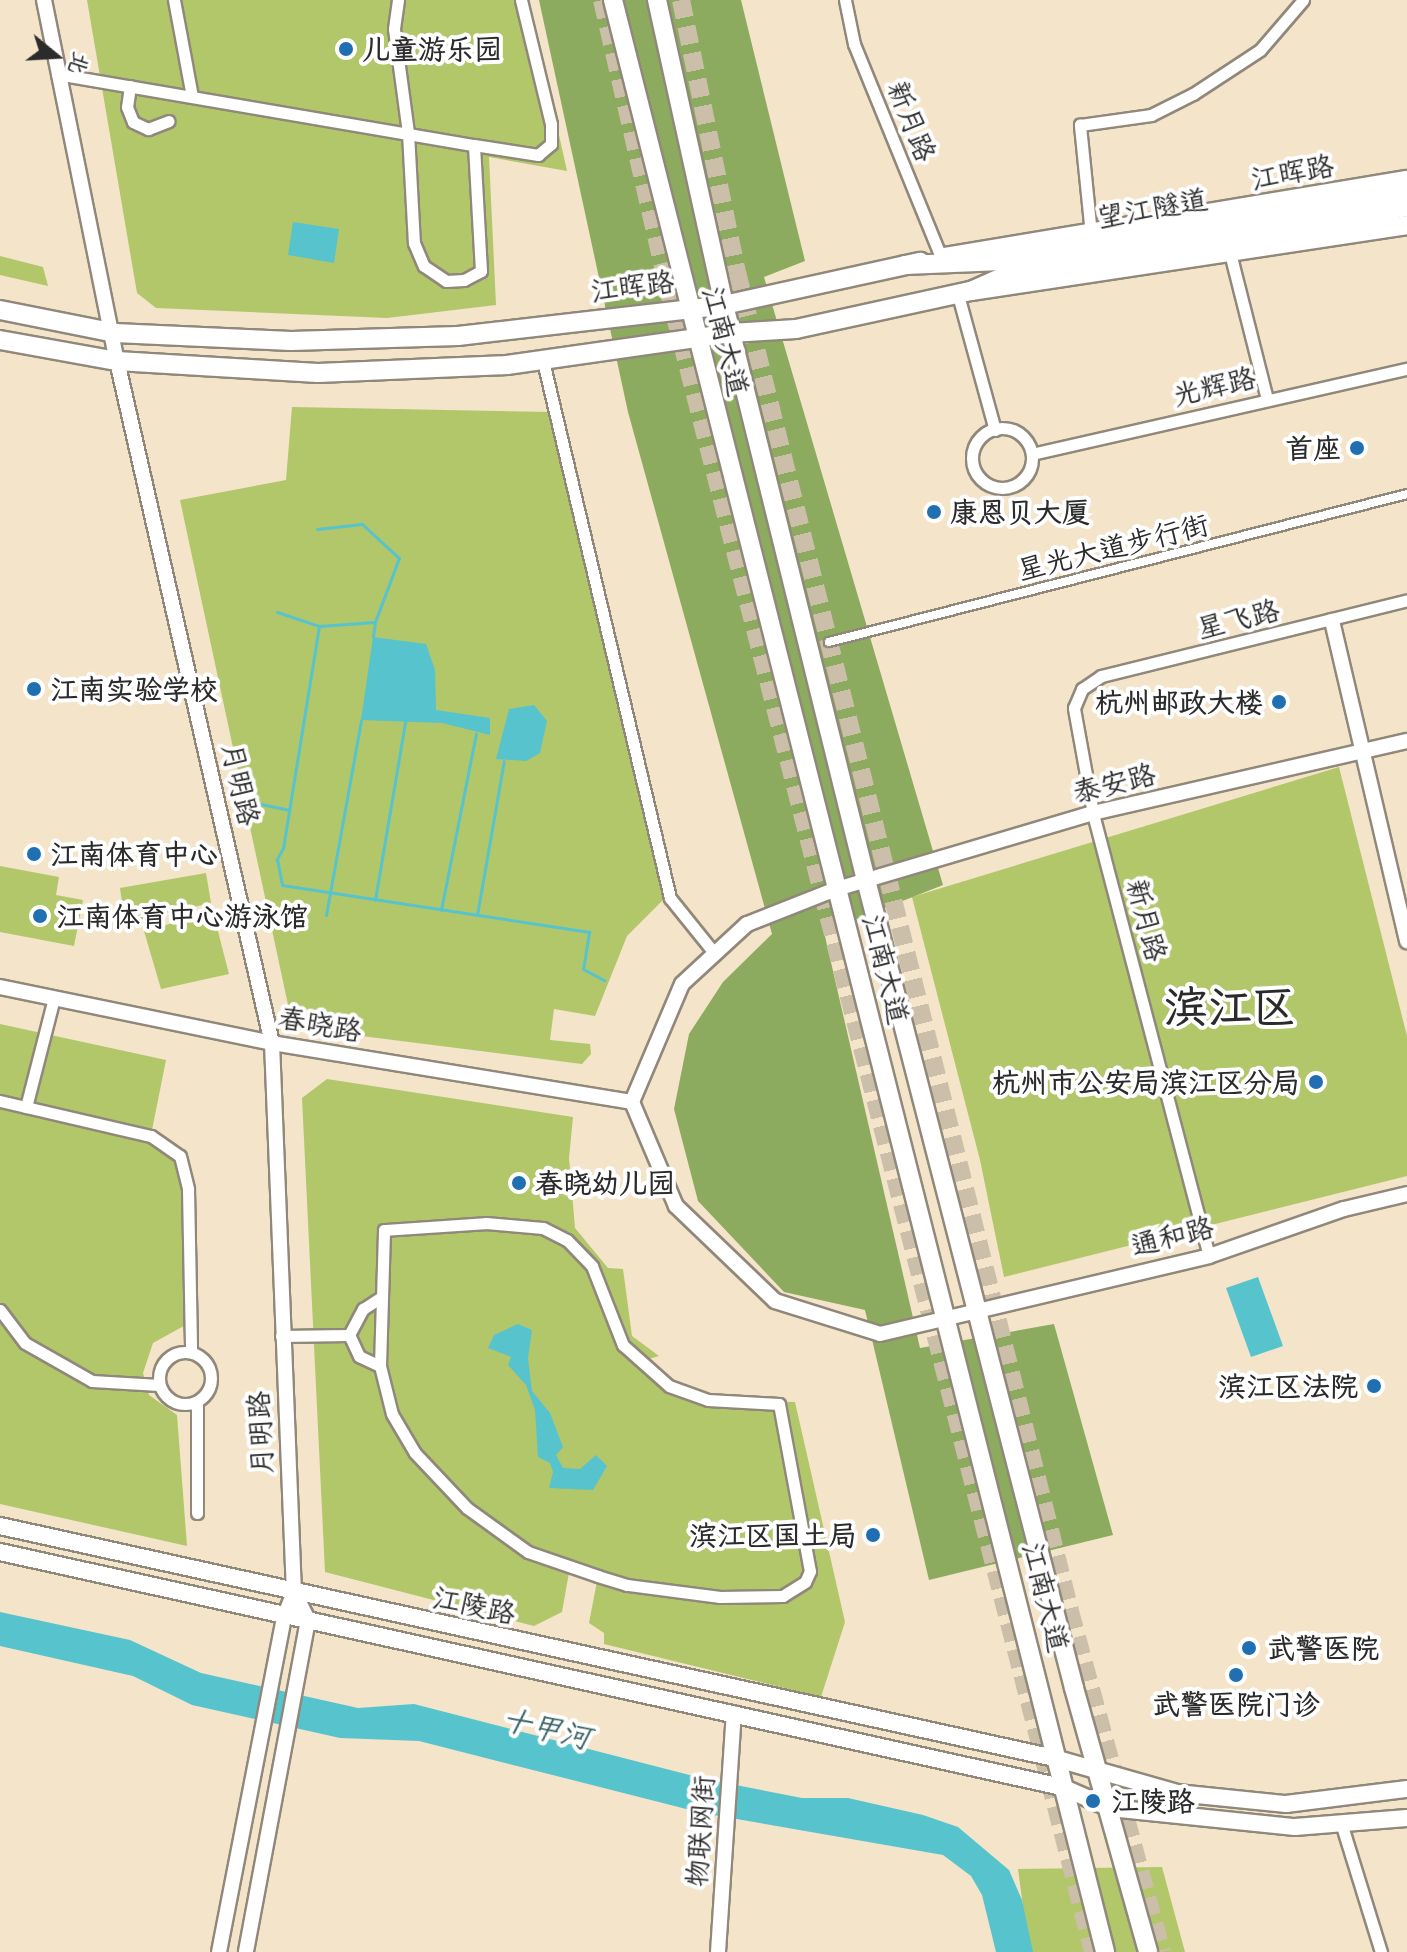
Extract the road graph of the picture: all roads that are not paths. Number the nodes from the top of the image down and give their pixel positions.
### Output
1 (44, 0) edge
2 (174, 0) edge
3 (398, 0) edge
4 (521, 0) edge
5 (613, 0) edge
6 (657, 0) edge
7 (845, 0) edge
8 (1303, 0) edge
9 (57, 74) junction
10 (130, 86) junction
11 (192, 96) junction
12 (169, 121) dead end
13 (408, 133) junction
14 (474, 145) junction
15 (1407, 180) edge
16 (1407, 193) edge
17 (1407, 207) edge
18 (1407, 225) edge
19 (1091, 234) junction
20 (1229, 249) junction
21 (941, 257) junction
22 (905, 265) junction
23 (964, 293) junction
24 (724, 305) junction
25 (688, 308) junction
26 (0, 310) edge
27 (115, 333) junction
28 (731, 333) junction
29 (0, 340) edge
30 (697, 340) junction
31 (117, 361) junction
32 (543, 361) junction
33 (1407, 369) edge
34 (1267, 399) junction
35 (995, 430) junction
36 (1032, 454) junction
37 (1407, 494) edge
38 (1407, 600) edge
39 (1332, 621) junction
40 (829, 642) dead end
41 (1082, 689) joint
42 (1407, 741) edge
43 (1362, 753) junction
44 (1093, 813) junction
45 (866, 880) junction
46 (836, 889) junction
47 (1407, 941) edge
48 (715, 954) junction
49 (0, 987) edge
50 (54, 998) junction
51 (272, 1043) junction
52 (0, 1101) edge
53 (632, 1102) junction
54 (26, 1107) junction
55 (1407, 1194) edge
56 (1209, 1256) junction
57 (380, 1298) junction
58 (976, 1309) junction
59 (0, 1310) edge
60 (945, 1315) junction
61 (349, 1335) junction
62 (281, 1336) junction
63 (191, 1352) junction
64 (380, 1366) junction
65 (159, 1385) junction
66 (197, 1402) junction
67 (197, 1513) dead end
68 (0, 1526) edge
69 (0, 1552) edge
70 (294, 1592) junction
71 (284, 1617) junction
72 (308, 1620) junction
73 (734, 1714) junction
74 (1054, 1758) junction
75 (1097, 1772) junction
76 (1062, 1787) junction
77 (1407, 1789) edge
78 (1110, 1808) junction
79 (1407, 1818) edge
80 (1342, 1826) junction
81 (219, 1952) edge
82 (246, 1952) edge
83 (718, 1952) edge
84 (1105, 1952) edge
85 (1148, 1952) edge
86 (1381, 1952) edge

1 - 9 street, 月明路
2 - 11 street
3 - 13 street
4 - 14 street
5 - 25 main road, 江南大道
6 - 24 main road, 江南大道
7 - 21 street, 新月路
8 - 19 street
9 - 10 street
9 - 27 street, 月明路
10 - 11 street
10 - 12 street
11 - 13 street
13 - 14 street
13 - 14 street
15 - 19 main road, 江晖路
16 - 22 main road, 望江隧道
17 - 23 main road, 望江隧道
18 - 20 main road
19 - 21 main road, 江晖路
20 - 23 main road
20 - 34 street
21 - 22 main road, 江晖路
22 - 24 main road, 江晖路
23 - 28 main road
23 - 35 street
24 - 25 main road, 江晖路
24 - 28 main road, 江南大道
25 - 27 main road, 江晖路
25 - 30 main road, 江南大道
26 - 27 main road, 江晖路
27 - 31 street, 月明路
28 - 30 main road
28 - 45 main road, 江南大道
29 - 31 main road
30 - 32 main road
30 - 46 main road, 江南大道
31 - 32 main road
31 - 51 street, 月明路
32 - 48 street
33 - 34 street, 光辉路
34 - 36 street, 光辉路
35 - 36 street
35 - 36 street
37 - 40 street, 星光大道步行街
38 - 39 street, 星飞路
39 - 41 street, 星飞路
39 - 43 street
41 - 44 street, 新月路
42 - 43 street, 泰安路
43 - 44 street, 泰安路
43 - 47 street
44 - 45 street, 泰安路
44 - 56 street, 新月路
45 - 46 street, 泰安路
45 - 58 main road, 江南大道
46 - 48 street
46 - 60 main road, 江南大道
48 - 53 street
49 - 50 street, 春晓路
50 - 51 street, 春晓路
50 - 54 street
51 - 53 street, 春晓路
51 - 62 street, 月明路
52 - 54 street
53 - 60 street
54 - 63 street
55 - 56 street, 通和路
56 - 58 street, 通和路
57 - 61 street
57 - 64 street
57 - 64 street
58 - 60 street, 通和路
58 - 75 main road, 江南大道
59 - 65 street
60 - 74 main road, 江南大道
61 - 62 street
61 - 64 street
62 - 70 street, 月明路
63 - 65 street
63 - 66 street
65 - 66 street
66 - 67 street
68 - 70 main road, 江陵路
69 - 71 main road, 江陵路
70 - 71 street, 月明路
70 - 72 street, 月明路
70 - 74 main road, 江陵路
71 - 72 main road, 江陵路
71 - 81 street, 月明路
72 - 73 main road, 江陵路
72 - 82 street
73 - 76 main road, 江陵路
73 - 83 street, 物联网街
74 - 75 main road, 江陵路
74 - 76 main road, 江南大道
75 - 77 main road, 江陵路
75 - 78 main road, 江南大道
76 - 78 main road, 江陵路
76 - 84 main road, 江南大道
78 - 80 main road, 江陵路
78 - 85 main road, 江南大道
79 - 80 main road, 江陵路
80 - 86 street

